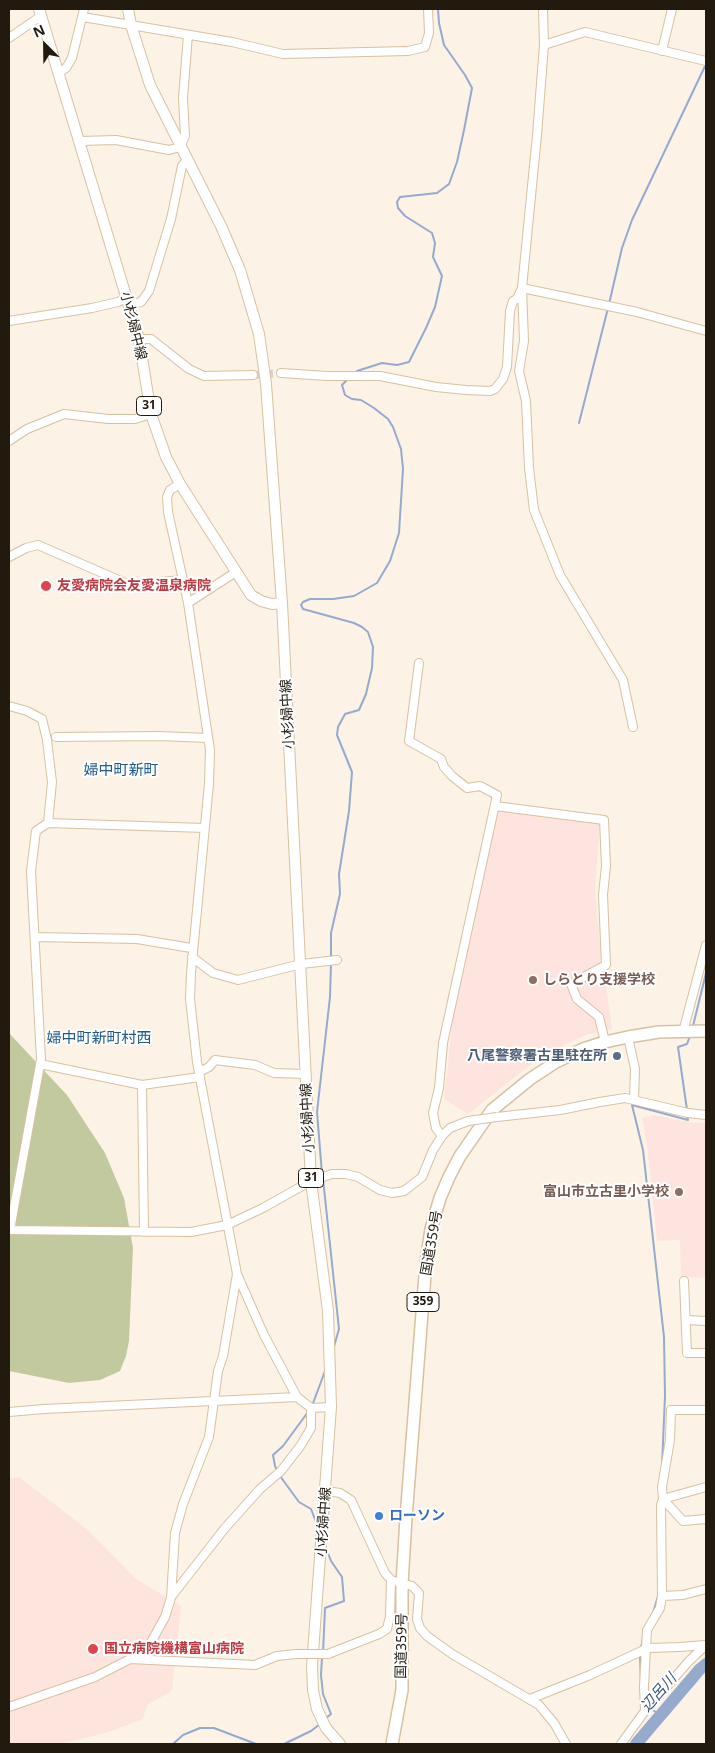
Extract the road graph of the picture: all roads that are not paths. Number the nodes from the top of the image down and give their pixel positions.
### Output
1 (128, 9) edge
2 (428, 9) edge
3 (543, 9) edge
4 (672, 9) edge
5 (40, 12) edge
6 (83, 13) edge
7 (131, 25) junction
8 (188, 35) junction
9 (9, 38) edge
10 (544, 45) junction
11 (662, 51) junction
12 (706, 61) edge
13 (59, 73) junction
14 (80, 141) junction
15 (180, 147) junction
16 (187, 160) junction
17 (522, 288) junction
18 (128, 301) junction
19 (9, 321) edge
20 (706, 331) edge
21 (139, 339) junction
22 (281, 373) tunnel mouth
23 (253, 374) tunnel mouth
24 (151, 414) junction
25 (9, 441) edge
26 (180, 484) junction
27 (9, 557) edge
28 (236, 572) junction
29 (182, 580) junction
30 (188, 603) junction
31 (282, 603) junction
32 (419, 663) dead end
33 (9, 706) edge
34 (633, 727) dead end
35 (56, 737) dead end
36 (208, 738) junction
37 (496, 806) junction
38 (48, 823) junction
39 (204, 828) junction
40 (34, 937) junction
41 (706, 945) edge
42 (190, 948) dead end
43 (192, 957) junction
44 (337, 960) dead end
45 (301, 964) junction
46 (706, 1031) edge
47 (683, 1032) junction
48 (628, 1036) junction
49 (605, 1042) junction
50 (40, 1064) junction
51 (306, 1074) junction
52 (200, 1075) junction
53 (142, 1085) junction
54 (634, 1100) junction
55 (706, 1115) edge
56 (442, 1136) junction
57 (311, 1181) junction
58 (227, 1225) junction
59 (9, 1230) edge
60 (144, 1232) junction
61 (237, 1274) junction
62 (684, 1281) dead end
63 (686, 1320) junction
64 (706, 1320) edge
65 (706, 1353) edge
66 (298, 1397) junction
67 (213, 1400) junction
68 (311, 1408) junction
69 (331, 1408) junction
70 (706, 1410) edge
71 (9, 1412) edge
72 (706, 1487) edge
73 (326, 1491) junction
74 (663, 1499) junction
75 (706, 1519) edge
76 (397, 1582) junction
77 (706, 1589) edge
78 (662, 1596) junction
79 (171, 1598) junction
80 (706, 1645) edge
81 (645, 1649) junction
82 (130, 1660) junction
83 (657, 1698) dead end
84 (530, 1699) junction
85 (9, 1707) edge
86 (340, 1744) edge
87 (392, 1744) edge
88 (566, 1744) edge
89 (621, 1744) edge

1 - 7 main road, 小杉婦中線 / 31
2 - 8 street
3 - 10 street
4 - 11 street
5 - 9 street
5 - 13 main road, 小杉婦中線 / 31
6 - 7 street
6 - 13 street
7 - 8 street
7 - 15 main road, 小杉婦中線 / 31
8 - 15 street
10 - 11 street
10 - 17 street
11 - 12 street
13 - 14 main road, 小杉婦中線 / 31
14 - 15 street
14 - 18 main road, 小杉婦中線 / 31
15 - 16 main road, 小杉婦中線 / 31
16 - 18 street
16 - 31 main road, 小杉婦中線 / 31
17 - 20 street
17 - 22 street
17 - 34 street
18 - 19 street
18 - 21 main road, 小杉婦中線 / 31
21 - 23 street
21 - 24 main road, 小杉婦中線 / 31
24 - 25 street
24 - 26 main road, 小杉婦中線 / 31
26 - 28 main road, 小杉婦中線 / 31
26 - 29 street
27 - 29 street
28 - 30 street
28 - 31 main road, 小杉婦中線 / 31
29 - 30 street
30 - 36 street
31 - 45 main road, 小杉婦中線 / 31
32 - 37 street
33 - 38 street
35 - 36 street
36 - 39 street
37 - 49 street
37 - 56 street
38 - 39 street
38 - 40 street
39 - 43 street
40 - 42 street
40 - 50 street
41 - 47 street
43 - 45 street
43 - 52 street
44 - 45 street
45 - 51 main road, 小杉婦中線 / 31
46 - 47 highway, 国道359号 / 359
47 - 48 highway, 国道359号 / 359
48 - 49 highway, 国道359号 / 359
48 - 54 street
49 - 76 highway, 国道359号 / 359
50 - 53 street
50 - 59 street
51 - 52 street
51 - 57 main road, 小杉婦中線 / 31
52 - 53 street
52 - 58 street
53 - 60 street
54 - 55 street
54 - 56 street, bridge
56 - 57 street
57 - 58 street
57 - 69 main road, 小杉婦中線 / 31
58 - 60 street
58 - 61 street
59 - 60 street
61 - 66 street
61 - 67 street
62 - 63 street
63 - 64 street
63 - 65 street
66 - 67 street
66 - 68 street
67 - 71 street
67 - 79 street
68 - 69 street
68 - 79 street
69 - 73 main road, 小杉婦中線 / 31
70 - 74 street
72 - 74 street
73 - 76 street
73 - 86 main road, 小杉婦中線 / 31
74 - 75 street
74 - 78 street
76 - 82 street, bridge
76 - 84 street
76 - 87 highway, 国道359号 / 359
77 - 78 street
78 - 81 street
79 - 82 street
80 - 81 street
80 - 83 street
81 - 84 street
81 - 89 street
82 - 85 street
84 - 88 street

